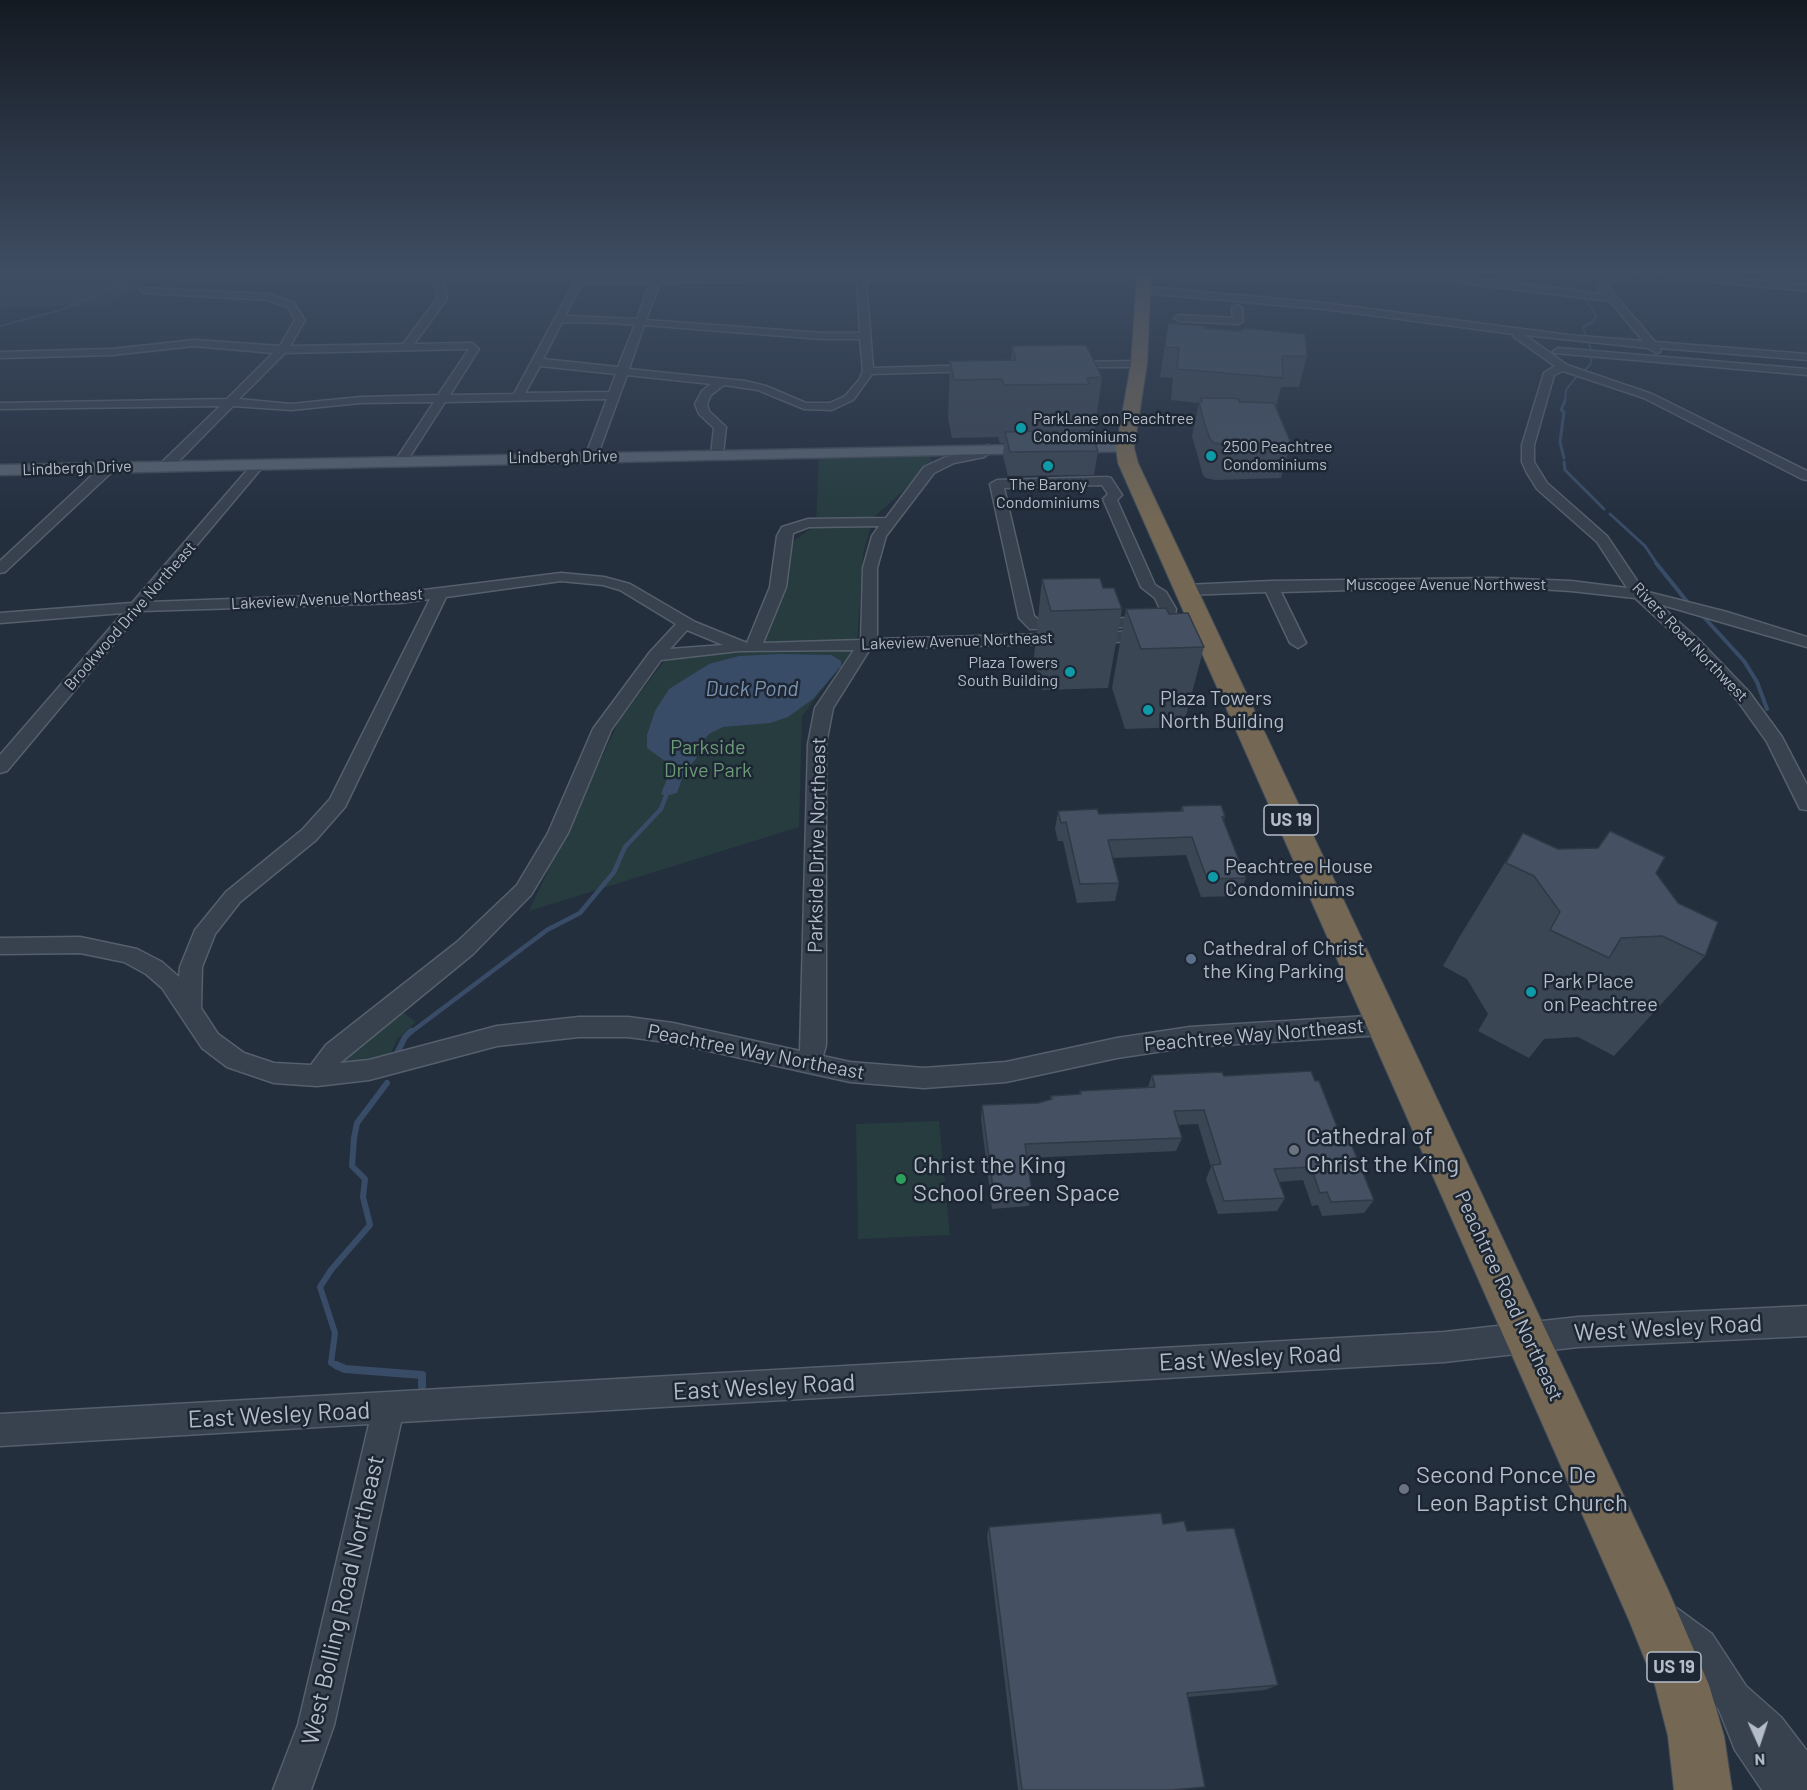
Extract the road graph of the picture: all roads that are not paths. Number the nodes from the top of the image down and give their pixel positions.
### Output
1 (274, 358) edge
2 (468, 358) edge
3 (539, 358) edge
4 (628, 358) edge
5 (867, 358) edge
6 (1140, 358) edge
7 (1550, 358) edge
8 (1629, 358) edge
9 (1663, 358) edge
10 (1666, 361) junction
11 (537, 362) junction
12 (1139, 364) junction
13 (1057, 366) edge
14 (1563, 367) junction
15 (992, 368) edge
16 (623, 370) junction
17 (868, 371) junction
18 (1807, 372) edge
19 (722, 381) junction
20 (614, 395) junction
21 (518, 396) junction
22 (442, 398) junction
23 (230, 402) junction
24 (0, 406) edge
25 (1125, 448) junction
26 (988, 449) junction
27 (717, 454) junction
28 (591, 457) junction
29 (401, 461) junction
30 (259, 464) junction
31 (165, 466) junction
32 (109, 467) junction
33 (0, 470) edge
34 (1807, 476) edge
35 (1143, 498) junction
36 (1110, 499) junction
37 (891, 522) junction
38 (0, 569) edge
39 (1271, 586) junction
40 (1186, 590) junction
41 (440, 593) junction
42 (1639, 594) junction
43 (137, 607) junction
44 (0, 618) edge
45 (685, 623) junction
46 (1080, 631) junction
47 (1054, 632) junction
48 (1190, 635) junction
49 (1807, 642) edge
50 (867, 644) junction
51 (1298, 644) dead end
52 (749, 648) junction
53 (656, 655) junction
54 (0, 767) edge
55 (1807, 804) edge
56 (0, 946) edge
57 (189, 1012) junction
58 (1383, 1025) junction
59 (809, 1064) junction
60 (317, 1076) junction
61 (1807, 1321) edge
62 (1528, 1338) junction
63 (388, 1409) junction
64 (0, 1430) edge
65 (1650, 1608) junction
66 (1733, 1699) junction
67 (1807, 1782) edge
68 (1704, 1789) edge
69 (292, 1790) edge
70 (1785, 1790) edge

1 - 23 street
2 - 22 street
3 - 11 street
4 - 16 street
5 - 17 street
6 - 12 highway, Peachtree Road Northeast / US 19
7 - 14 street
8 - 10 street
9 - 10 street
10 - 18 street
11 - 16 street
11 - 21 street
12 - 13 street
12 - 25 highway, Peachtree Road Northeast / US 19
14 - 34 street
14 - 42 street, Rivers Road Northwest
15 - 17 street
16 - 19 street
16 - 20 street
17 - 19 street
19 - 27 street
20 - 21 street
20 - 28 street
21 - 22 street
22 - 23 street
22 - 29 street
23 - 24 street
23 - 31 street
25 - 26 main road, Lindbergh Drive
25 - 35 highway, Peachtree Road Northeast / US 19
26 - 27 main road, Lindbergh Drive
26 - 37 street, Parkside Drive Northeast
27 - 28 main road, Lindbergh Drive
28 - 29 main road, Lindbergh Drive
29 - 30 main road, Lindbergh Drive
30 - 31 main road, Lindbergh Drive
30 - 43 street, Brookwood Drive Northeast
31 - 32 main road, Lindbergh Drive
32 - 33 main road, Lindbergh Drive
32 - 38 street
35 - 36 street
35 - 40 highway, Peachtree Road Northeast / US 19
36 - 46 street
36 - 47 street
37 - 50 street, Parkside Drive Northeast
37 - 52 street
39 - 40 street, Muscogee Avenue Northwest
39 - 42 street, Muscogee Avenue Northwest
39 - 51 street
40 - 48 highway, Peachtree Road Northeast / US 19
41 - 43 street, Lakeview Avenue Northeast
41 - 45 street, Lakeview Avenue Northeast
41 - 57 street
42 - 49 street, Muscogee Avenue Northwest
42 - 55 street, Rivers Road Northwest
43 - 44 street, Lakeview Avenue Northeast
43 - 54 street, Brookwood Drive Northeast
45 - 52 street, Lakeview Avenue Northeast
45 - 53 street
46 - 47 street, Lakeview Avenue Northeast
46 - 48 street, Lakeview Avenue Northeast
47 - 50 street, Lakeview Avenue Northeast
48 - 58 highway, Peachtree Road Northeast / US 19
50 - 52 street, Lakeview Avenue Northeast
50 - 59 street, Parkside Drive Northeast
52 - 53 street, Lakeview Avenue Northeast
53 - 60 street
56 - 57 street, Peachtree Way Northeast
57 - 60 street, Peachtree Way Northeast
58 - 59 street, Peachtree Way Northeast
58 - 62 highway, Peachtree Road Northeast / US 19
59 - 60 street, Peachtree Way Northeast
61 - 62 street, West Wesley Road
62 - 63 street, East Wesley Road
62 - 65 highway, Peachtree Road Northeast / US 19
63 - 64 street, East Wesley Road
63 - 69 street, West Bolling Road Northeast
65 - 66 street
65 - 68 highway, US 19
66 - 67 street
66 - 70 street

